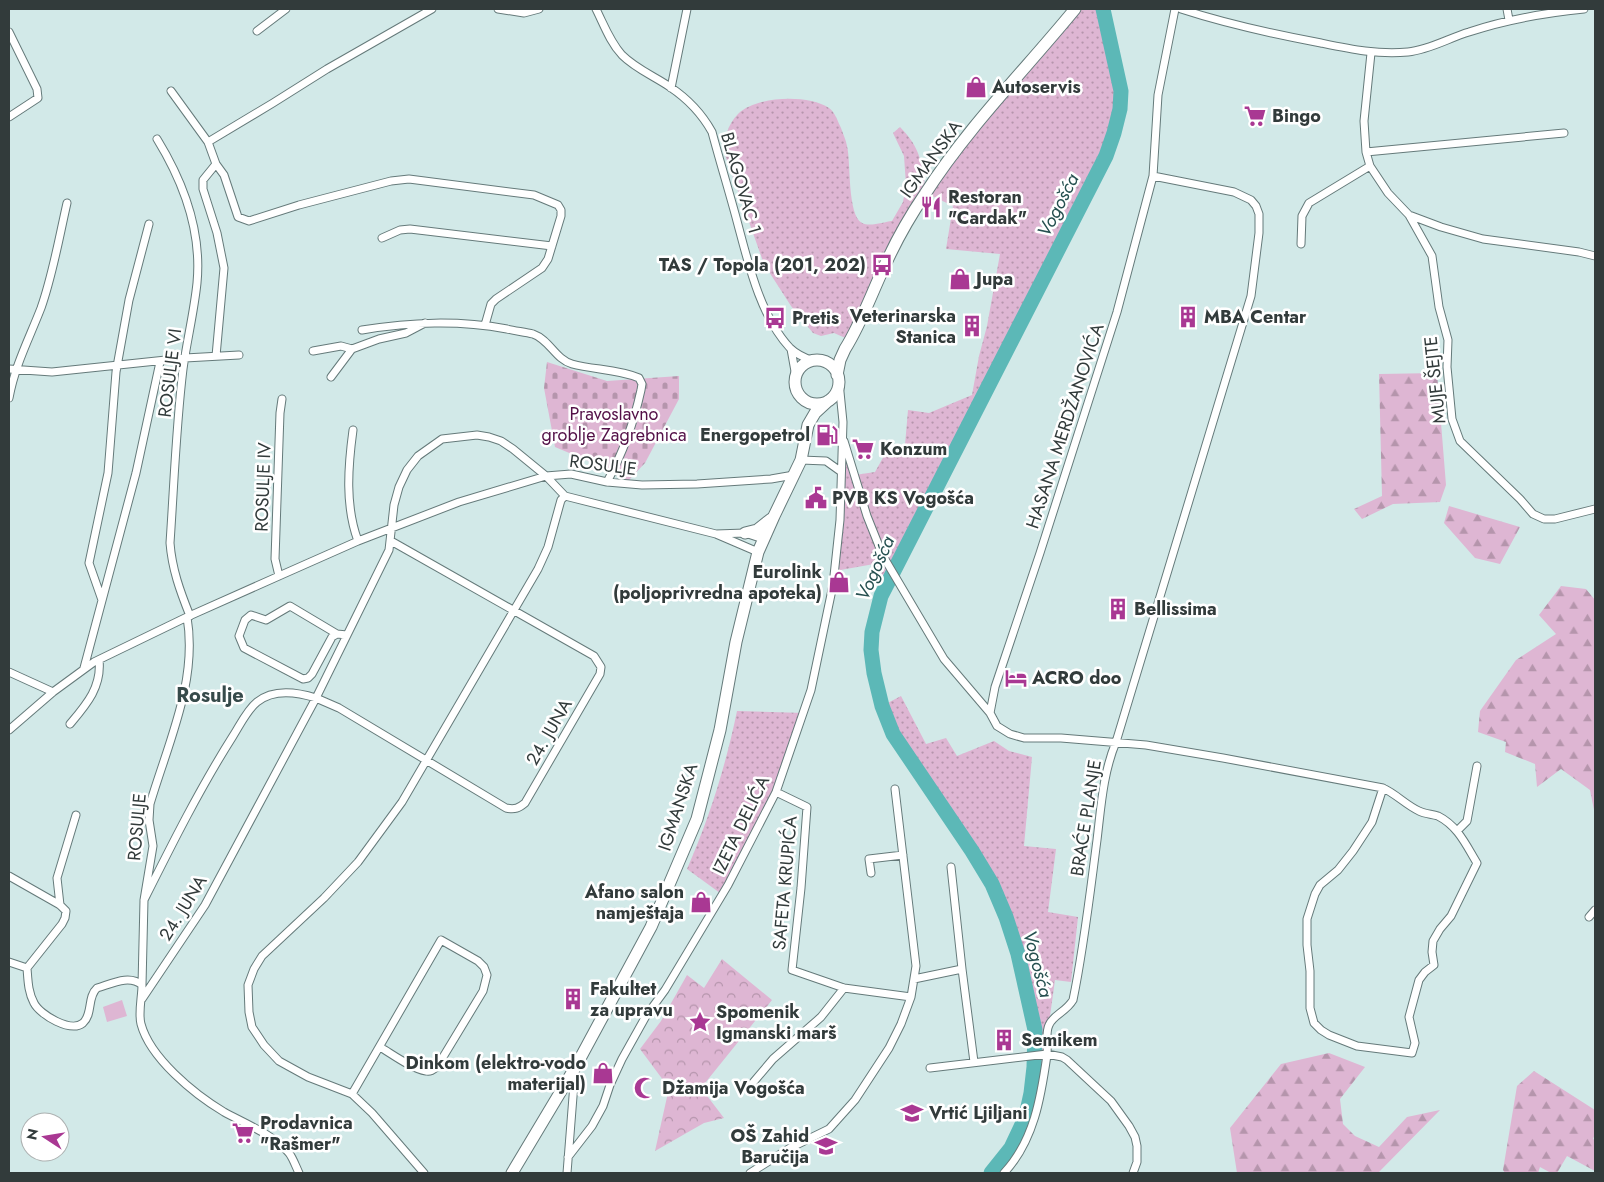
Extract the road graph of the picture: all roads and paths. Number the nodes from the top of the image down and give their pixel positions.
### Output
1 (286, 9) edge
2 (432, 9) edge
3 (498, 9) edge
4 (538, 9) edge
5 (596, 9) edge
6 (687, 9) edge
7 (1075, 9) edge
8 (1175, 9) edge
9 (1181, 9) edge
10 (1507, 9) edge
11 (1584, 9) edge
12 (1562, 10) edge
13 (420, 12) edge
14 (1509, 20) junction
15 (257, 31) dead end
16 (9, 32) edge
17 (1371, 53) junction
18 (671, 88) junction
19 (171, 91) dead end
20 (9, 117) edge
21 (1564, 133) dead end
22 (157, 139) dead end
23 (208, 142) junction
24 (1366, 152) junction
25 (216, 164) junction
26 (1370, 166) junction
27 (1153, 176) junction
28 (67, 204) dead end
29 (1409, 215) junction
30 (149, 224) dead end
31 (382, 238) dead end
32 (1300, 244) dead end
33 (552, 246) junction
34 (1595, 256) edge
35 (427, 322) junction
36 (484, 325) junction
37 (362, 330) dead end
38 (352, 349) junction
39 (790, 349) junction
40 (845, 349) junction
41 (313, 351) dead end
42 (239, 355) dead end
43 (216, 356) junction
44 (185, 358) junction
45 (818, 361) junction
46 (160, 362) junction
47 (118, 366) junction
48 (12, 369) edge
49 (331, 377) dead end
50 (796, 377) junction
51 (838, 378) junction
52 (800, 396) junction
53 (9, 398) edge
54 (282, 399) dead end
55 (829, 400) junction
56 (841, 409) junction
57 (808, 425) junction
58 (353, 430) dead end
59 (842, 434) junction
60 (801, 460) junction
61 (840, 471) junction
62 (795, 475) junction
63 (546, 476) junction
64 (607, 482) junction
65 (564, 496) junction
66 (1595, 509) edge
67 (772, 518) junction
68 (391, 528) junction
69 (745, 533) junction
70 (716, 534) junction
71 (763, 539) junction
72 (391, 540) junction
73 (358, 541) junction
74 (758, 552) junction
75 (279, 576) junction
76 (102, 600) junction
77 (515, 610) junction
78 (189, 616) junction
79 (338, 634) junction
80 (347, 635) junction
81 (99, 660) junction
82 (84, 668) junction
83 (9, 672) edge
84 (53, 692) junction
85 (316, 698) junction
86 (990, 714) junction
87 (70, 724) dead end
88 (9, 730) edge
89 (1116, 742) junction
90 (426, 760) junction
91 (1477, 766) dead end
92 (1383, 788) junction
93 (895, 789) dead end
94 (776, 792) junction
95 (76, 815) dead end
96 (1458, 830) junction
97 (903, 854) junction
98 (950, 868) dead end
99 (871, 873) dead end
100 (9, 876) edge
101 (144, 900) junction
102 (60, 905) junction
103 (1595, 910) edge
104 (1589, 917) dead end
105 (9, 962) edge
106 (27, 968) junction
107 (962, 969) junction
108 (914, 979) junction
109 (142, 986) junction
110 (844, 988) junction
111 (911, 997) junction
112 (142, 999) junction
113 (380, 1047) junction
114 (1044, 1054) junction
115 (974, 1062) junction
116 (576, 1066) junction
117 (930, 1068) dead end
118 (751, 1085) dead end
119 (352, 1094) junction
120 (568, 1156) junction
121 (300, 1173) edge
122 (424, 1173) edge
123 (512, 1173) edge
124 (567, 1173) edge
125 (750, 1173) edge
126 (1004, 1173) edge
127 (1133, 1173) edge

1 - 15 street
2 - 13 street
3 - 4 street
5 - 18 street, BLAGOVAC 1
6 - 18 street
7 - 40 main road, IGMANSKA
8 - 27 street, HASANA MERDŽANOVIĆA
9 - 17 street
10 - 14 street
11 - 12 street
12 - 14 street
13 - 23 street
14 - 17 street
16 - 20 street
17 - 24 street, MUJE ŠEJTE
18 - 39 street, BLAGOVAC 1
19 - 23 street
21 - 24 street
22 - 44 street, ROSULJE VI
23 - 25 street
24 - 26 street, MUJE ŠEJTE
25 - 33 street
25 - 43 street
26 - 29 street, MUJE ŠEJTE
26 - 32 street
27 - 86 street, HASANA MERDŽANOVIĆA
27 - 89 street
28 - 48 street
29 - 34 street, MUJE ŠEJTE
29 - 66 street, MUJE ŠEJTE
30 - 47 street
31 - 33 street
33 - 36 street
35 - 36 street
35 - 37 street
35 - 38 street
36 - 64 street
38 - 41 street
38 - 49 street
39 - 45 street, BLAGOVAC 1
39 - 50 street
40 - 45 main road
40 - 51 main road, IGMANSKA
42 - 43 street
43 - 44 street
44 - 46 street
44 - 78 street, ROSULJE VI
45 - 50 main road
45 - 51 main road
46 - 47 street
46 - 76 street
47 - 48 street
47 - 76 street
48 - 53 street
50 - 52 main road
51 - 55 main road
51 - 56 street, IZETA DELIĆA
52 - 55 main road
52 - 57 main road, IGMANSKA
54 - 75 street, ROSULJE IV
55 - 56 street
55 - 57 main road, IGMANSKA
56 - 59 street, IZETA DELIĆA
57 - 60 main road, IGMANSKA
58 - 73 street
59 - 61 street, IZETA DELIĆA
59 - 86 street
60 - 61 street
60 - 62 main road, IGMANSKA
61 - 94 street, IZETA DELIĆA
62 - 64 street, ROSULJE
62 - 67 main road, IGMANSKA
63 - 64 street, ROSULJE
63 - 65 street
63 - 68 street, ROSULJE
63 - 68 street
65 - 70 street
65 - 77 street
67 - 69 main road
67 - 71 main road, IGMANSKA
68 - 72 street
68 - 73 street, ROSULJE
69 - 70 street
69 - 71 street
70 - 74 street
71 - 74 main road, IGMANSKA
72 - 77 street
72 - 80 street
73 - 75 street, ROSULJE
74 - 116 main road, IGMANSKA
75 - 78 street, ROSULJE
76 - 82 street
77 - 90 street
77 - 90 street, 24. JUNA
78 - 81 street, ROSULJE
78 - 101 street, ROSULJE
79 - 79 street
79 - 80 street
80 - 85 street
81 - 82 street, ROSULJE
81 - 87 street
82 - 84 street, ROSULJE
83 - 84 street
84 - 88 street, ROSULJE
85 - 90 street, 24. JUNA
85 - 101 street, 24. JUNA
85 - 112 street, 24. JUNA
86 - 89 street
89 - 92 street, BRAĆE PLANJE
89 - 114 street, BRAĆE PLANJE
90 - 119 street
91 - 96 street
92 - 96 street, BRAĆE PLANJE
92 - 96 street, BRAĆE PLANJE
93 - 97 street
94 - 110 street, SAFETA KRUPIĆA
94 - 120 street, IZETA DELIĆA
95 - 102 street
97 - 99 street
97 - 108 street
98 - 107 street
100 - 102 street
101 - 109 street, ROSULJE
102 - 106 street
103 - 104 street
105 - 106 street
106 - 109 street
107 - 108 street
107 - 115 street
108 - 111 street
109 - 112 street, ROSULJE
110 - 111 street, SAFETA KRUPIĆA
110 - 118 street
111 - 125 street
112 - 121 street, ROSULJE
113 - 113 street
113 - 119 street
114 - 115 street
114 - 126 street, BRAĆE PLANJE
114 - 127 street
115 - 117 street
116 - 120 street
116 - 123 main road, IGMANSKA
119 - 122 street
120 - 124 street

